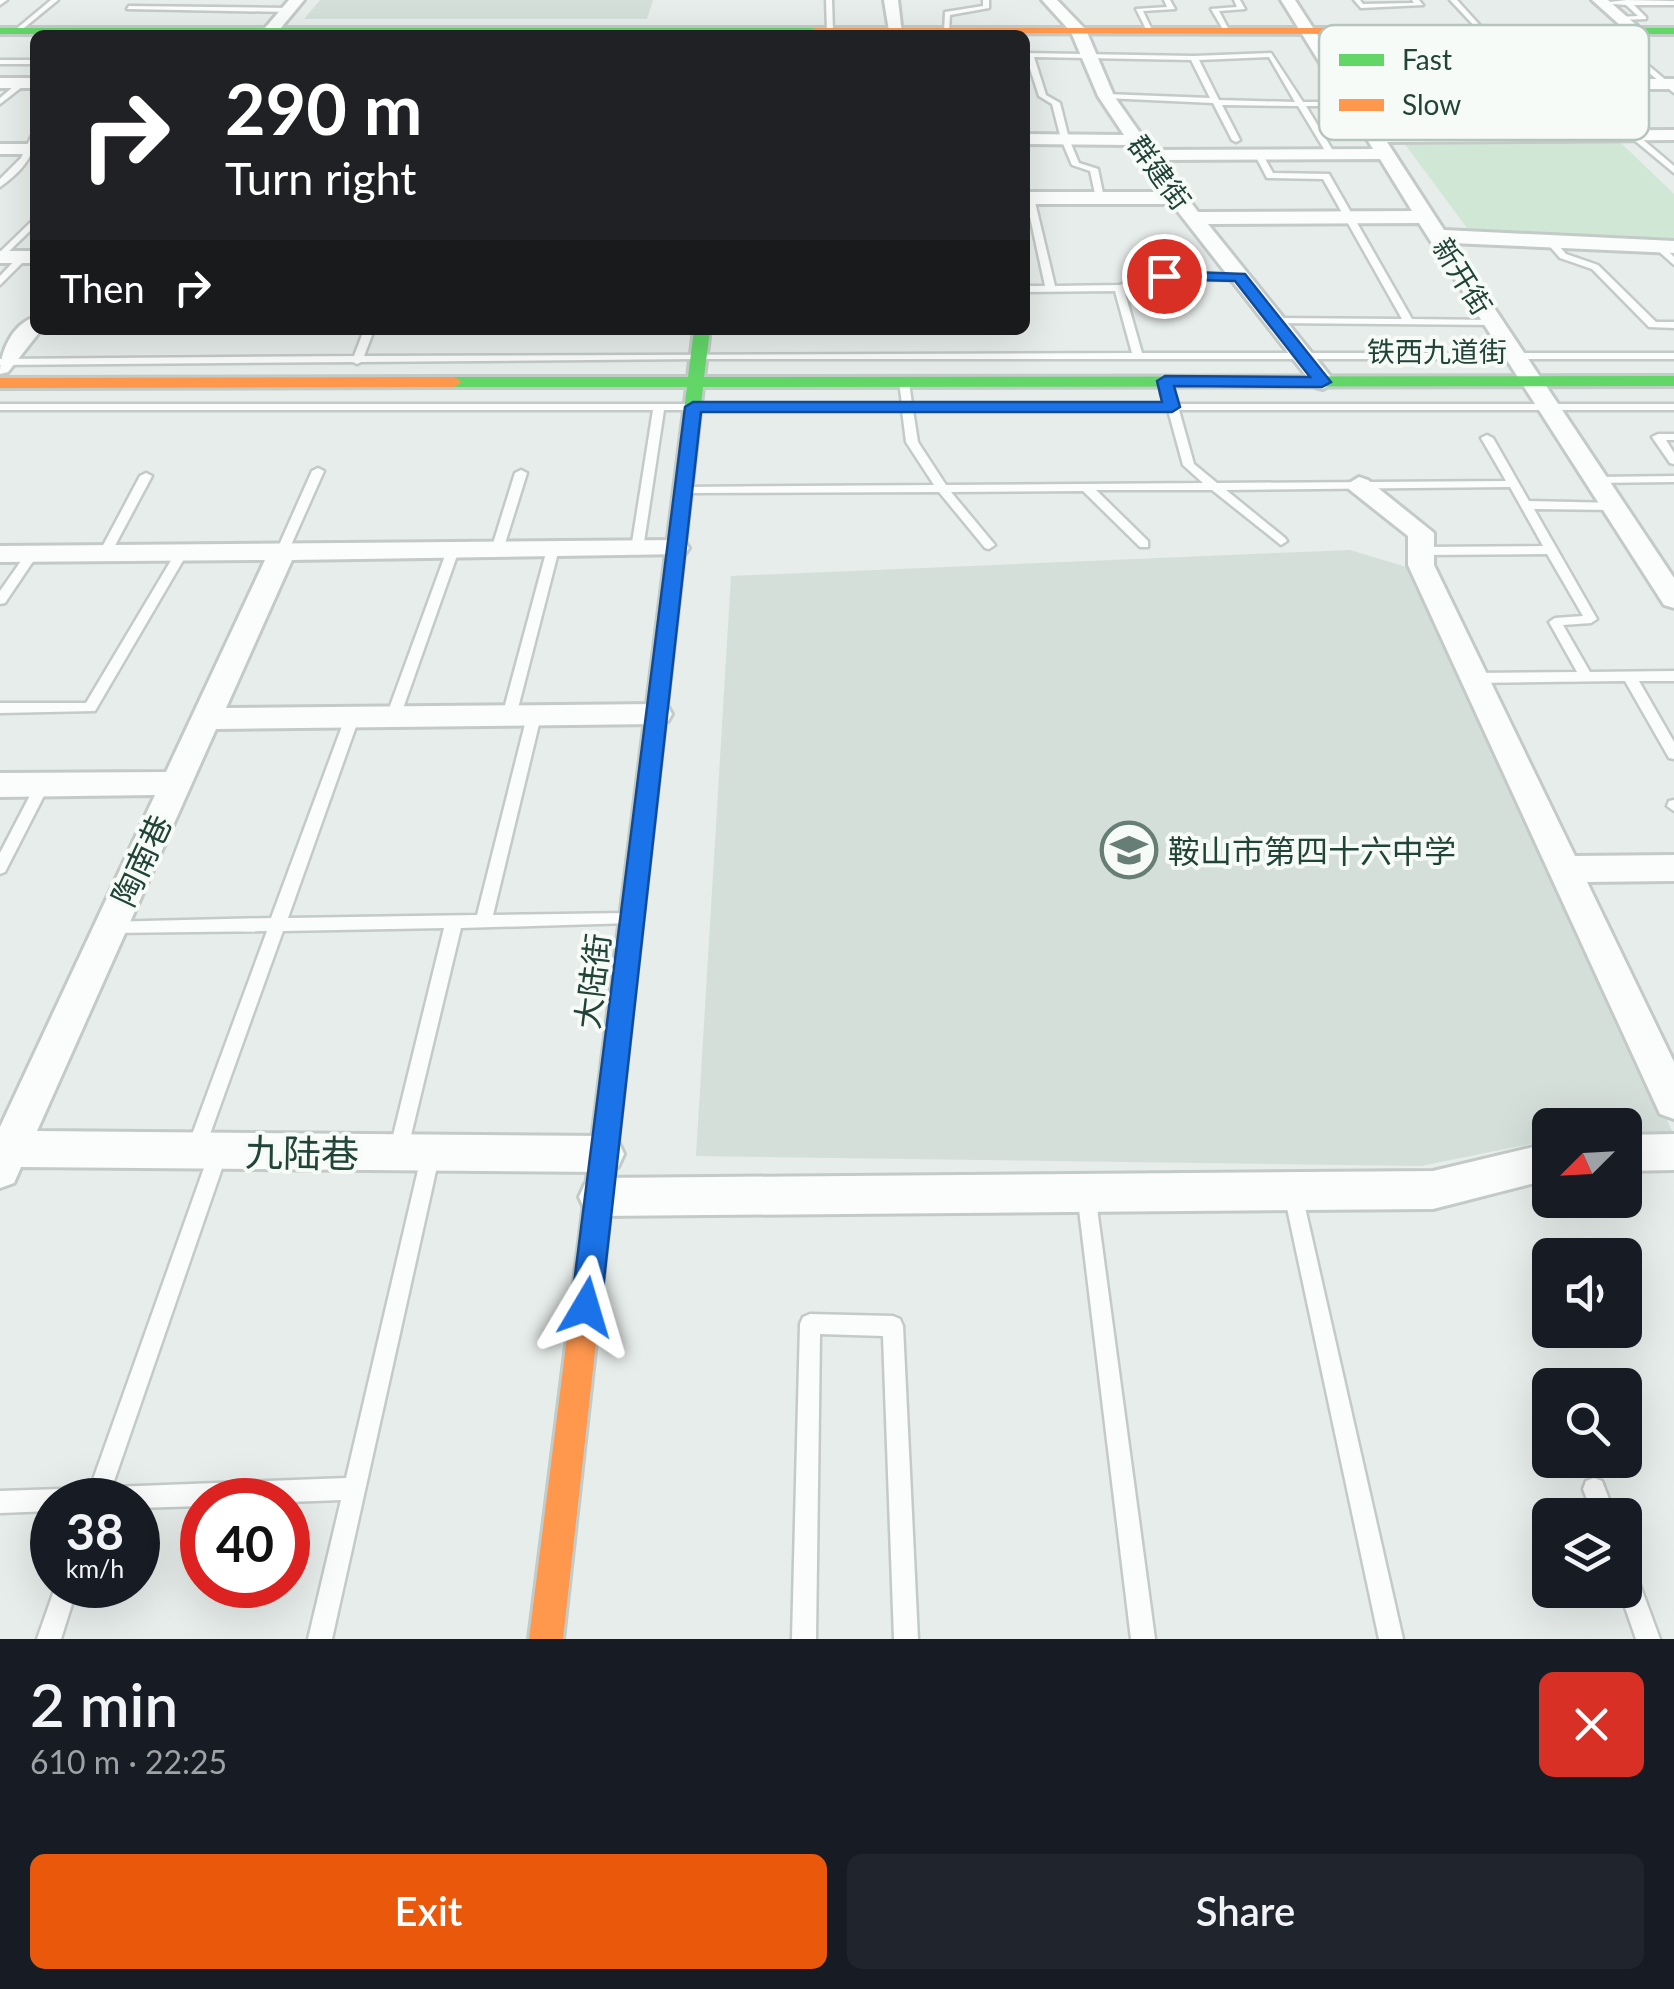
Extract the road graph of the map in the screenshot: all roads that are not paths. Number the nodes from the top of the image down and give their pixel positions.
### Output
1 (54, 0) edge
2 (748, 0) edge
3 (828, 0) edge
4 (891, 0) edge
5 (986, 0) edge
6 (1050, 0) edge
7 (1168, 0) edge
8 (1237, 0) edge
9 (1288, 0) edge
10 (1357, 0) edge
11 (1415, 0) edge
12 (1453, 0) edge
13 (1601, 2) edge
14 (1626, 2) edge
15 (1674, 3) edge
16 (292, 5) edge
17 (130, 8) dead end
18 (184, 20) junction
19 (1628, 24) junction
20 (1480, 25) edge
21 (1620, 25) edge
22 (1635, 25) edge
23 (1649, 27) edge
24 (249, 30) edge
25 (271, 30) edge
26 (744, 30) edge
27 (830, 30) joint
28 (896, 30) junction
29 (946, 30) junction
30 (1078, 30) junction
31 (1149, 30) junction
32 (1222, 30) junction
33 (1307, 30) junction
34 (1319, 30) edge
35 (9, 31) edge
36 (1674, 31) edge
37 (1319, 49) edge
38 (1234, 54) junction
39 (1030, 56) edge
40 (1090, 58) junction
41 (1194, 58) junction
42 (1030, 61) edge
43 (0, 62) edge
44 (30, 62) edge
45 (1649, 69) edge
46 (0, 82) edge
47 (29, 83) edge
48 (1671, 86) edge
49 (1106, 96) junction
50 (1215, 101) junction
51 (0, 102) edge
52 (1300, 104) junction
53 (1319, 104) edge
54 (1319, 135) edge
55 (1030, 139) edge
56 (1064, 139) junction
57 (1236, 140) dead end
58 (1322, 140) edge
59 (1376, 140) edge
60 (1462, 140) edge
61 (1638, 140) edge
62 (30, 145) edge
63 (1380, 146) junction
64 (1142, 147) junction
65 (0, 149) edge
66 (30, 150) edge
67 (1259, 154) junction
68 (1331, 154) junction
69 (1674, 170) edge
70 (0, 184) edge
71 (1030, 198) edge
72 (1100, 198) junction
73 (1177, 198) junction
74 (1030, 206) edge
75 (1348, 217) junction
76 (1193, 218) junction
77 (1431, 226) junction
78 (30, 227) edge
79 (1551, 242) junction
80 (1666, 246) edge
81 (0, 257) edge
82 (29, 257) edge
83 (1674, 262) edge
84 (1240, 277) junction
85 (0, 282) edge
86 (1052, 288) junction
87 (1119, 288) junction
88 (1030, 289) edge
89 (1274, 321) junction
90 (1408, 322) junction
91 (1492, 322) junction
92 (1674, 326) edge
93 (30, 331) edge
94 (367, 335) edge
95 (701, 335) edge
96 (699, 356) junction
97 (1138, 356) junction
98 (1302, 356) junction
99 (1513, 356) junction
100 (1674, 356) edge
101 (356, 361) junction
102 (1, 369) edge
103 (1165, 381) junction
104 (1529, 381) junction
105 (1674, 381) edge
106 (696, 382) junction
107 (904, 382) junction
108 (1322, 382) junction
109 (1546, 406) junction
110 (0, 407) edge
111 (659, 407) junction
112 (693, 407) junction
113 (1172, 407) junction
114 (1674, 407) edge
115 (907, 408) junction
116 (1674, 436) edge
117 (1487, 438) dead end
118 (1674, 460) edge
119 (318, 471) dead end
120 (521, 473) dead end
121 (146, 476) dead end
122 (1674, 479) edge
123 (1595, 480) junction
124 (1359, 484) junction
125 (1512, 484) junction
126 (1212, 486) junction
127 (1086, 487) junction
128 (942, 488) junction
129 (683, 490) junction
130 (1526, 506) junction
131 (1613, 506) junction
132 (1281, 541) dead end
133 (989, 544) dead end
134 (1144, 544) dead end
135 (676, 548) junction
136 (553, 549) junction
137 (637, 549) junction
138 (453, 550) junction
139 (497, 550) junction
140 (1551, 550) junction
141 (1421, 551) junction
142 (182, 552) junction
143 (282, 552) junction
144 (104, 553) junction
145 (0, 554) edge
146 (32, 554) junction
147 (1674, 599) edge
148 (0, 600) edge
149 (1629, 676) junction
150 (1674, 676) edge
151 (1586, 677) junction
152 (1475, 678) junction
153 (0, 708) edge
154 (656, 714) junction
155 (522, 716) junction
156 (393, 717) junction
157 (352, 718) junction
158 (206, 719) junction
159 (1674, 754) edge
160 (176, 783) junction
161 (44, 784) junction
162 (0, 785) edge
163 (0, 868) edge
164 (1674, 868) edge
165 (1566, 870) junction
166 (632, 919) junction
167 (483, 921) junction
168 (454, 922) junction
169 (279, 924) junction
170 (110, 927) junction
171 (1674, 1102) edge
172 (207, 1151) junction
173 (1674, 1152) edge
174 (414, 1153) junction
175 (1642, 1153) edge
176 (604, 1154) junction
177 (3, 1156) edge
178 (1532, 1165) edge
179 (1292, 1191) junction
180 (1086, 1193) junction
181 (599, 1197) junction
182 (104, 1478) edge
183 (354, 1489) junction
184 (1594, 1489) dead end
185 (160, 1497) edge
186 (1597, 1498) edge
187 (30, 1501) edge
188 (0, 1502) edge
189 (59, 1608) edge
190 (1637, 1608) edge
191 (49, 1639) edge
192 (320, 1639) edge
193 (546, 1639) edge
194 (804, 1639) edge
195 (906, 1639) edge
196 (1143, 1639) edge
197 (1391, 1639) edge
198 (1648, 1639) edge

1 - 35 lane
2 - 26 main road
3 - 27 lane
4 - 28 street
5 - 29 lane
6 - 30 street, 群建街
7 - 31 lane
8 - 32 lane
9 - 33 street, 新开街
10 - 11 lane
12 - 20 lane
13 - 14 lane
13 - 19 street
14 - 15 lane
14 - 19 lane
16 - 18 lane
16 - 25 street
17 - 18 lane
18 - 24 main road
18 - 35 main road
19 - 21 main road
19 - 22 main road
23 - 36 main road
27 - 28 main road
28 - 29 main road
29 - 30 main road
30 - 31 main road
30 - 40 street, 群建街
31 - 32 main road
32 - 33 main road
32 - 38 lane
33 - 34 main road
33 - 37 street, 新开街
38 - 41 lane
38 - 52 lane
39 - 40 lane
40 - 41 lane
40 - 49 street, 群建街
41 - 50 lane
42 - 56 lane
43 - 44 lane
45 - 48 lane
46 - 47 street
47 - 51 lane
49 - 50 lane
49 - 64 street, 群建街
50 - 52 lane
50 - 57 lane
52 - 53 lane
52 - 54 lane
55 - 56 street
56 - 64 street
56 - 72 lane
58 - 68 lane
59 - 63 street, 新开街
60 - 63 street
61 - 69 lane
62 - 65 street
63 - 68 street
63 - 77 street, 新开街
64 - 67 street
64 - 73 street, 群建街
66 - 70 lane
67 - 68 street
67 - 75 lane
71 - 72 street
72 - 73 street
73 - 76 street, 群建街
74 - 86 lane
75 - 76 street
75 - 77 street
75 - 90 lane
76 - 84 street, 群建街
77 - 79 street
77 - 91 street, 新开街
78 - 81 lane
79 - 80 street
79 - 92 lane
80 - 83 lane
81 - 82 street
82 - 85 lane
84 - 87 lane
84 - 89 street, 群建街
86 - 87 lane
86 - 88 lane
87 - 97 lane
89 - 90 lane
89 - 98 street, 群建街
90 - 91 lane
91 - 99 street, 新开街
93 - 102 street
94 - 101 lane
95 - 96 main road, 大陆街
96 - 97 lane
96 - 101 lane
96 - 106 main road, 大陆街
97 - 98 lane
98 - 99 lane
98 - 108 street, 群建街
99 - 100 lane
99 - 104 street, 新开街
101 - 102 lane
102 - 106 main road, 铁西九道街
103 - 107 main road, 铁西九道街
103 - 108 main road, 铁西九道街
103 - 113 lane
104 - 105 main road, 铁西九道街
104 - 108 main road, 铁西九道街
104 - 109 street, 新开街
106 - 107 main road, 铁西九道街
106 - 112 main road, 大陆街
107 - 115 lane
109 - 113 lane
109 - 114 lane
109 - 123 street, 新开街
110 - 111 lane
111 - 112 lane
111 - 137 lane
112 - 115 lane
112 - 129 main road, 大陆街
113 - 115 lane
113 - 126 lane
115 - 128 lane
116 - 118 lane
117 - 125 lane
119 - 143 lane
120 - 139 lane
121 - 144 lane
122 - 123 lane
123 - 131 street, 新开街
124 - 125 lane
124 - 126 lane
124 - 141 street
125 - 130 lane
126 - 127 lane
126 - 132 lane
127 - 128 lane
127 - 134 lane
128 - 129 lane
128 - 133 lane
129 - 135 main road, 大陆街
130 - 131 lane
130 - 140 lane
131 - 147 street, 新开街
135 - 137 street
135 - 154 main road, 大陆街
136 - 137 street
136 - 139 street
136 - 155 lane
138 - 139 street
138 - 143 street
138 - 156 lane
140 - 141 lane
140 - 151 lane
141 - 152 street
142 - 143 street
142 - 144 street
142 - 153 lane
143 - 158 street, 陶南巷
144 - 146 street
145 - 146 street
146 - 148 lane
149 - 150 lane
149 - 151 lane
149 - 159 lane
151 - 152 lane
152 - 165 street
154 - 155 street
154 - 166 main road, 大陆街
155 - 156 street
155 - 167 lane
156 - 157 street
157 - 158 street
157 - 169 lane
158 - 160 street, 陶南巷
160 - 161 street
160 - 170 street, 陶南巷
161 - 162 street
161 - 163 lane
164 - 165 street
165 - 171 street
166 - 167 lane
166 - 176 main road, 大陆街
167 - 168 lane
168 - 169 lane
168 - 174 lane
169 - 170 lane
169 - 172 lane
170 - 177 street, 陶南巷
172 - 174 street, 九陆巷
172 - 177 street, 九陆巷
172 - 182 lane
173 - 175 street
174 - 176 street, 九陆巷
174 - 183 lane
176 - 181 main road, 大陆街
178 - 179 street
179 - 180 street
179 - 197 lane
180 - 181 street
180 - 196 lane
181 - 193 main road, 大陆街
183 - 185 lane
183 - 192 lane
184 - 186 lane
187 - 188 lane
189 - 191 lane
190 - 198 lane
194 - 195 lane

